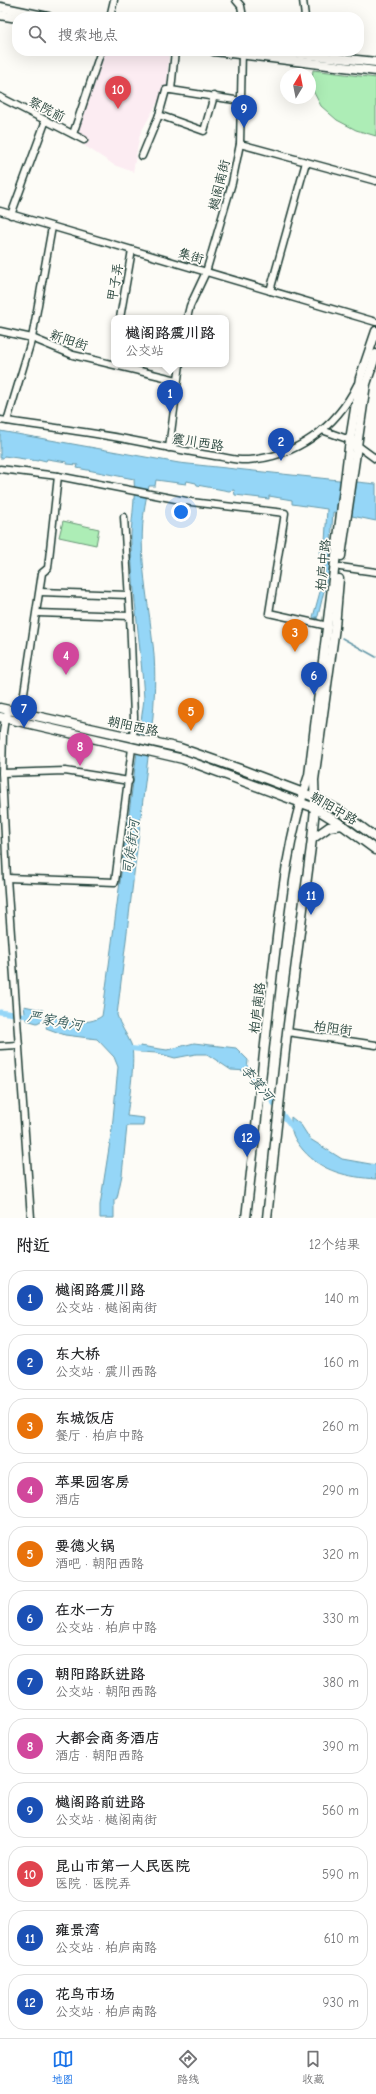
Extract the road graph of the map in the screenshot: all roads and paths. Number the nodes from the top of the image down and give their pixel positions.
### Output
1 (114, 0) edge
2 (236, 0) edge
3 (303, 0) edge
4 (0, 7) edge
5 (24, 12) edge
6 (111, 12) edge
7 (242, 12) edge
8 (304, 12) edge
9 (0, 15) edge
10 (12, 17) edge
11 (99, 56) edge
12 (174, 56) edge
13 (242, 56) edge
14 (308, 56) edge
15 (376, 62) edge
16 (376, 70) edge
17 (171, 90) junction
18 (214, 96) junction
19 (0, 98) edge
20 (241, 101) junction
21 (159, 115) junction
22 (46, 120) junction
23 (73, 134) junction
24 (84, 140) dead end
25 (240, 144) junction
26 (142, 156) dead end
27 (306, 162) junction
28 (376, 181) edge
29 (0, 212) edge
30 (11, 215) junction
31 (52, 227) junction
32 (132, 250) junction
33 (206, 272) junction
34 (270, 291) junction
35 (121, 315) edge
36 (188, 315) edge
37 (376, 322) edge
38 (0, 331) edge
39 (376, 331) edge
40 (32, 338) junction
41 (376, 354) edge
42 (111, 363) edge
43 (127, 367) edge
44 (179, 367) edge
45 (360, 378) junction
46 (177, 380) junction
47 (0, 420) edge
48 (7, 421) junction
49 (322, 430) junction
50 (354, 442) junction
51 (169, 448) junction
52 (376, 459) edge
53 (0, 469) edge
54 (58, 476) junction
55 (124, 517) dead end
56 (342, 528) junction
57 (340, 567) junction
58 (376, 572) edge
59 (40, 592) junction
60 (128, 595) junction
61 (37, 612) junction
62 (130, 616) junction
63 (328, 626) junction
64 (0, 708) edge
65 (10, 710) junction
66 (3, 717) edge
67 (135, 740) junction
68 (134, 748) junction
69 (2, 773) junction
70 (128, 781) junction
71 (303, 793) junction
72 (314, 797) junction
73 (299, 802) junction
74 (315, 808) junction
75 (342, 825) junction
76 (376, 838) edge
77 (312, 839) junction
78 (376, 850) edge
79 (7, 878) junction
80 (287, 1032) junction
81 (19, 1045) junction
82 (376, 1045) edge
83 (0, 1046) edge
84 (31, 1218) edge
85 (246, 1218) edge
86 (267, 1218) edge

1 - 6 street
2 - 7 street
3 - 8 street
4 - 5 main road
9 - 10 main road
11 - 23 street
12 - 17 street
13 - 20 street, 樾阁南街
14 - 15 main road
14 - 16 main road
17 - 18 street
17 - 21 street
18 - 20 street
18 - 21 street
19 - 22 street, 察院前
20 - 25 street, 樾阁南街
21 - 26 street
22 - 23 street, 察院前
22 - 30 street
23 - 24 street, 察院前
25 - 27 street
25 - 33 street, 樾阁南街
27 - 28 street
27 - 34 street
29 - 30 street, 集街
30 - 31 street, 集街
31 - 32 street, 集街
31 - 40 street
32 - 33 street, 集街
32 - 35 street, 甲子弄
33 - 34 street, 集街
33 - 36 street, 樾阁南街
34 - 37 street, 集街
38 - 40 street, 新阳街
39 - 45 main road, 柏庐中路
40 - 42 street, 新阳街
40 - 48 street
41 - 50 main road, 柏庐中路
43 - 46 street, 新阳街
44 - 46 street
45 - 49 street, 震川西路
45 - 50 main road, 柏庐中路
46 - 51 street
47 - 48 street, 震川西路
48 - 51 street, 震川西路
49 - 50 street
49 - 51 street, 震川西路
50 - 52 street
50 - 56 main road, 柏庐中路
53 - 54 street
54 - 59 street
54 - 63 street
55 - 60 street
56 - 57 main road, 柏庐中路
56 - 63 main road, 柏庐中路
57 - 58 street
57 - 72 main road, 柏庐中路
59 - 60 street
59 - 61 street
60 - 62 street
61 - 62 street
61 - 65 street
62 - 67 street
63 - 71 main road, 柏庐中路
64 - 65 main road, 朝阳西路
65 - 66 street
65 - 67 main road, 朝阳西路
66 - 68 main road, 朝阳西路
66 - 69 street
67 - 71 main road, 朝阳西路
68 - 70 street
68 - 73 main road, 朝阳西路
69 - 70 street
69 - 79 street
70 - 79 street
71 - 72 main road, 朝阳中路
71 - 73 main road, 柏庐中路
72 - 74 main road, 柏庐中路
72 - 76 main road, 朝阳中路
73 - 74 main road, 朝阳中路
73 - 85 main road, 柏庐南路
74 - 75 main road, 朝阳中路
74 - 77 main road
75 - 77 main road
75 - 78 main road, 朝阳中路
77 - 80 main road
79 - 81 street
80 - 82 street, 柏阳街
80 - 86 main road
81 - 83 street
81 - 84 street

